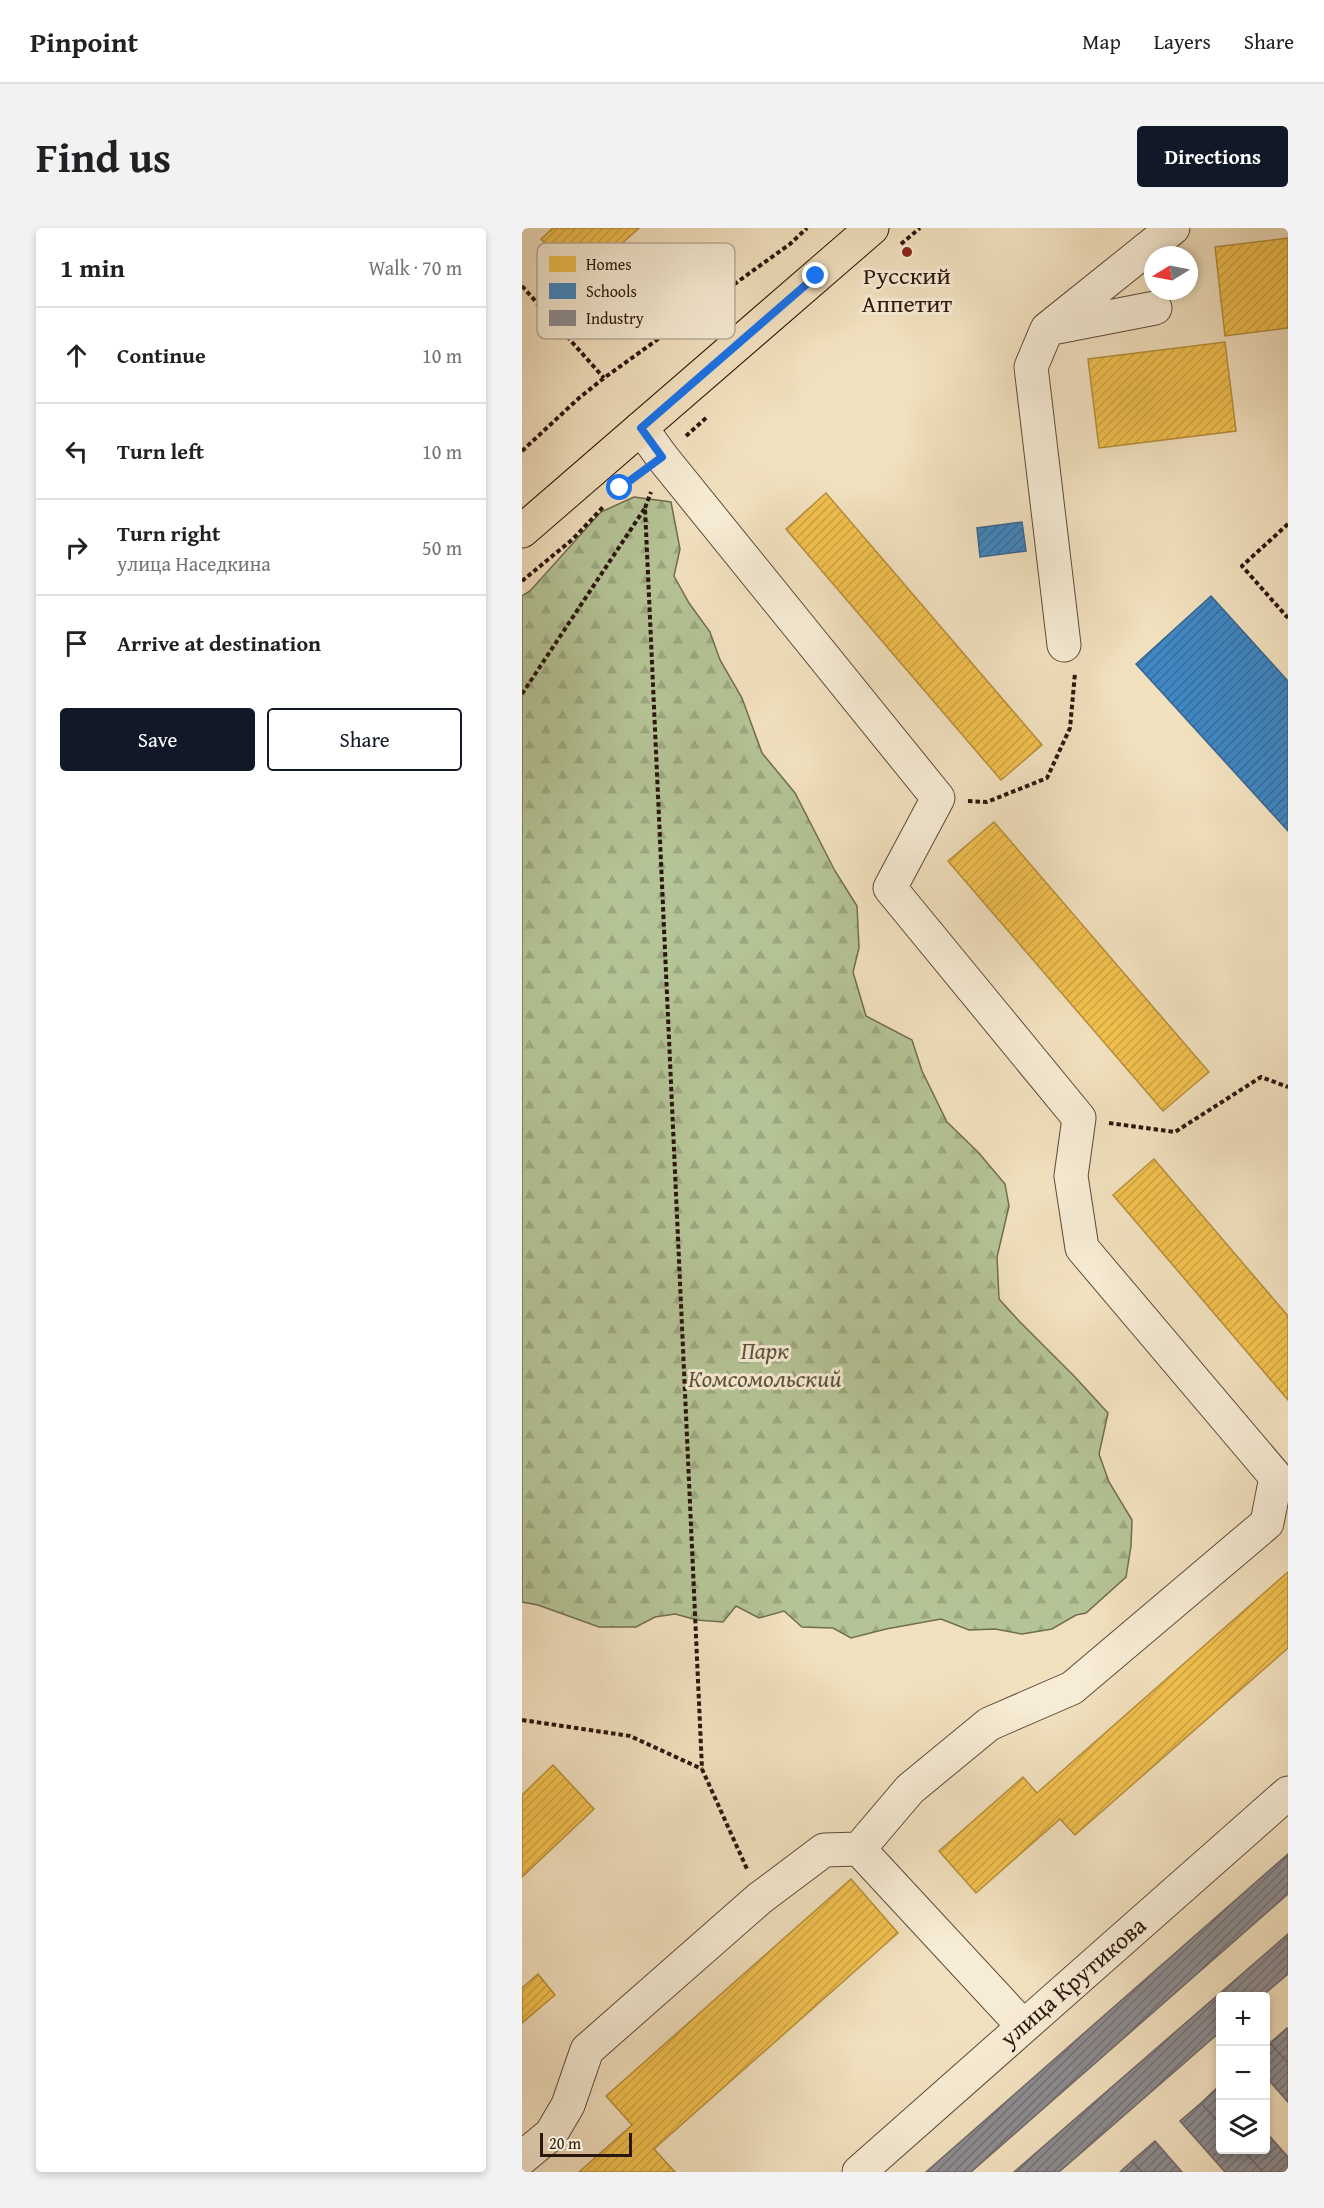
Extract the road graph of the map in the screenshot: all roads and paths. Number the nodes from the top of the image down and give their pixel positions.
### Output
1 (807, 228) edge
2 (872, 228) edge
3 (1173, 228) edge
4 (735, 284) edge
5 (522, 286) edge
6 (537, 303) edge
7 (1155, 308) dead end
8 (1047, 329) junction
9 (569, 339) edge
10 (658, 339) edge
11 (604, 378) junction
12 (641, 428) junction
13 (522, 451) edge
14 (605, 505) dead end
15 (1288, 524) edge
16 (522, 531) edge
17 (522, 581) edge
18 (1288, 618) edge
19 (1070, 655) joint
20 (522, 694) edge
21 (938, 798) junction
22 (1288, 1087) edge
23 (1079, 1118) junction
24 (522, 1720) edge
25 (702, 1769) junction
26 (1288, 1793) edge
27 (859, 1849) junction
28 (760, 1898) junction
29 (1023, 2026) junction
30 (522, 2158) edge
31 (859, 2172) edge

1 - 4 path
2 - 12 main road
3 - 8 street
5 - 6 path
7 - 8 street
8 - 19 street
9 - 11 path
10 - 11 path
11 - 13 path
12 - 16 main road
12 - 21 street
14 - 17 path
15 - 18 path
19 - 21 path
20 - 25 path
21 - 23 street
22 - 23 path
23 - 27 street
24 - 25 path
25 - 28 path
26 - 29 street, улица Крутикова
27 - 28 street
27 - 29 street
28 - 30 street
29 - 31 street, улица Крутикова

